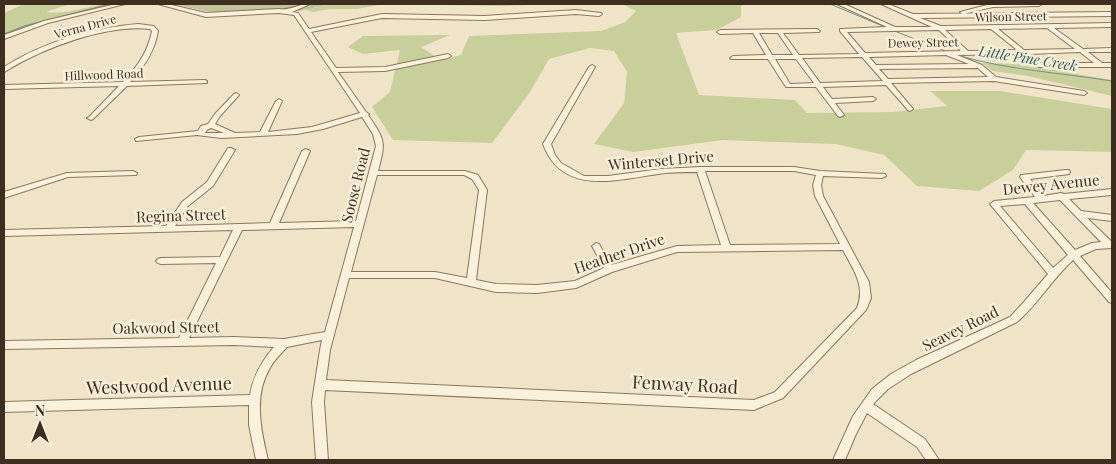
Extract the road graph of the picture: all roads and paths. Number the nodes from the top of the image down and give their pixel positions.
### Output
1 (122, 4) edge
2 (161, 4) edge
3 (307, 4) edge
4 (840, 4) edge
5 (884, 4) edge
6 (1029, 4) edge
7 (1039, 4) edge
8 (289, 11) junction
9 (599, 14) dead end
10 (1112, 14) edge
11 (1044, 15) junction
12 (912, 16) junction
13 (946, 16) junction
14 (1048, 26) junction
15 (1060, 26) junction
16 (1112, 26) edge
17 (992, 27) junction
18 (940, 28) junction
19 (895, 30) junction
20 (307, 31) junction
21 (779, 31) junction
22 (818, 31) dead end
23 (720, 32) dead end
24 (755, 32) junction
25 (4, 38) edge
26 (1082, 50) junction
27 (1112, 50) edge
28 (965, 52) junction
29 (1021, 52) junction
30 (946, 53) junction
31 (863, 54) junction
32 (797, 55) junction
33 (448, 56) dead end
34 (770, 57) junction
35 (733, 58) dead end
36 (1102, 65) junction
37 (1112, 65) edge
38 (980, 66) junction
39 (1049, 66) joint
40 (592, 67) dead end
41 (874, 67) junction
42 (4, 70) edge
43 (334, 70) junction
44 (994, 80) junction
45 (205, 82) dead end
46 (886, 82) junction
47 (122, 85) junction
48 (819, 85) junction
49 (4, 87) edge
50 (1084, 94) dead end
51 (236, 95) dead end
52 (873, 99) dead end
53 (279, 101) dead end
54 (830, 101) junction
55 (910, 109) dead end
56 (365, 114) junction
57 (840, 115) dead end
58 (91, 118) dead end
59 (212, 125) junction
60 (200, 133) junction
61 (263, 134) junction
62 (234, 135) junction
63 (139, 138) dead end
64 (231, 150) dead end
65 (306, 151) dead end
66 (700, 169) junction
67 (133, 172) dead end
68 (1066, 172) dead end
69 (374, 173) junction
70 (820, 174) junction
71 (882, 176) dead end
72 (1112, 192) edge
73 (4, 195) edge
74 (1061, 196) junction
75 (1040, 198) junction
76 (1026, 200) junction
77 (1080, 214) junction
78 (1112, 218) edge
79 (359, 224) junction
80 (273, 226) junction
81 (239, 227) junction
82 (168, 229) junction
83 (4, 233) edge
84 (1111, 245) edge
85 (596, 246) dead end
86 (726, 247) junction
87 (844, 247) junction
88 (1075, 254) junction
89 (222, 260) junction
90 (161, 261) dead end
91 (609, 269) junction
92 (1053, 274) junction
93 (345, 275) junction
94 (471, 282) junction
95 (1112, 299) edge
96 (329, 335) junction
97 (182, 342) junction
98 (284, 343) junction
99 (4, 345) edge
100 (320, 385) junction
101 (254, 400) junction
102 (867, 406) junction
103 (4, 408) edge
104 (262, 460) edge
105 (322, 460) edge
106 (839, 460) edge
107 (933, 460) edge

1 - 25 street
2 - 8 street
3 - 8 street
4 - 19 street
5 - 12 street
6 - 7 street
6 - 11 street
6 - 13 street
8 - 20 street, Soose Road
9 - 20 street
10 - 11 street
11 - 13 street
11 - 15 street
12 - 13 street
12 - 18 street
14 - 15 street, Wilson Street
14 - 17 street, Wilson Street
14 - 26 street
15 - 16 street, Wilson Street
17 - 18 street, Wilson Street
17 - 29 street
18 - 19 street, Wilson Street
18 - 28 street
19 - 31 street, Wilson Street
20 - 43 street, Soose Road
21 - 22 street
21 - 24 street
21 - 32 street
23 - 24 street
24 - 34 street
26 - 27 street, Dewey Street
26 - 29 street, Dewey Street
26 - 36 street
28 - 29 street, Dewey Street
28 - 30 street, Dewey Street
29 - 39 street
30 - 31 street, Dewey Street
30 - 38 street
31 - 32 street, Dewey Street
31 - 41 street
32 - 34 street, Dewey Street
32 - 48 street
33 - 43 street
34 - 35 street, Dewey Street
34 - 48 street
36 - 37 street
36 - 39 street
38 - 41 street
38 - 44 street
40 - 66 street, Winterset Drive
41 - 46 street
42 - 47 street, Verna Drive
43 - 56 street, Soose Road
44 - 46 street
44 - 50 street
45 - 47 street, Hillwood Road
46 - 48 street
46 - 55 street
47 - 49 street, Hillwood Road
47 - 58 street, Verna Drive
48 - 54 street
51 - 59 street
52 - 54 street
53 - 61 street
54 - 57 street
56 - 61 street
56 - 69 street, Soose Road
59 - 60 street
59 - 62 street
60 - 62 street
60 - 63 street
61 - 62 street
64 - 82 street
65 - 80 street
66 - 70 street, Winterset Drive
66 - 86 street
67 - 73 street
68 - 75 street
69 - 79 street, Soose Road
69 - 94 street
70 - 71 street, Winterset Drive
70 - 87 street, Fenway Road
72 - 74 street, Dewey Avenue
74 - 75 street, Dewey Avenue
74 - 77 street
75 - 76 street, Dewey Avenue
76 - 88 street
76 - 92 street, Dewey Avenue
77 - 78 street
77 - 84 street
79 - 80 street, Regina Street
79 - 93 street, Soose Road
80 - 81 street, Regina Street
81 - 82 street, Regina Street
81 - 89 street
82 - 83 street, Regina Street
84 - 88 street, Seavey Road
85 - 91 street
86 - 87 street, Heather Drive
86 - 91 street, Heather Drive
87 - 100 street, Fenway Road
88 - 92 street, Seavey Road
88 - 95 street
89 - 90 street
89 - 97 street
91 - 94 street, Heather Drive
92 - 102 street, Seavey Road
93 - 94 street, Heather Drive
93 - 96 street, Soose Road
96 - 98 street, Oakwood Street
96 - 100 street, Soose Road
97 - 98 street, Oakwood Street
97 - 99 street, Oakwood Street
98 - 101 street
100 - 105 street, Soose Road
101 - 103 street, Westwood Avenue
101 - 104 street
102 - 106 street, Seavey Road
102 - 107 street

